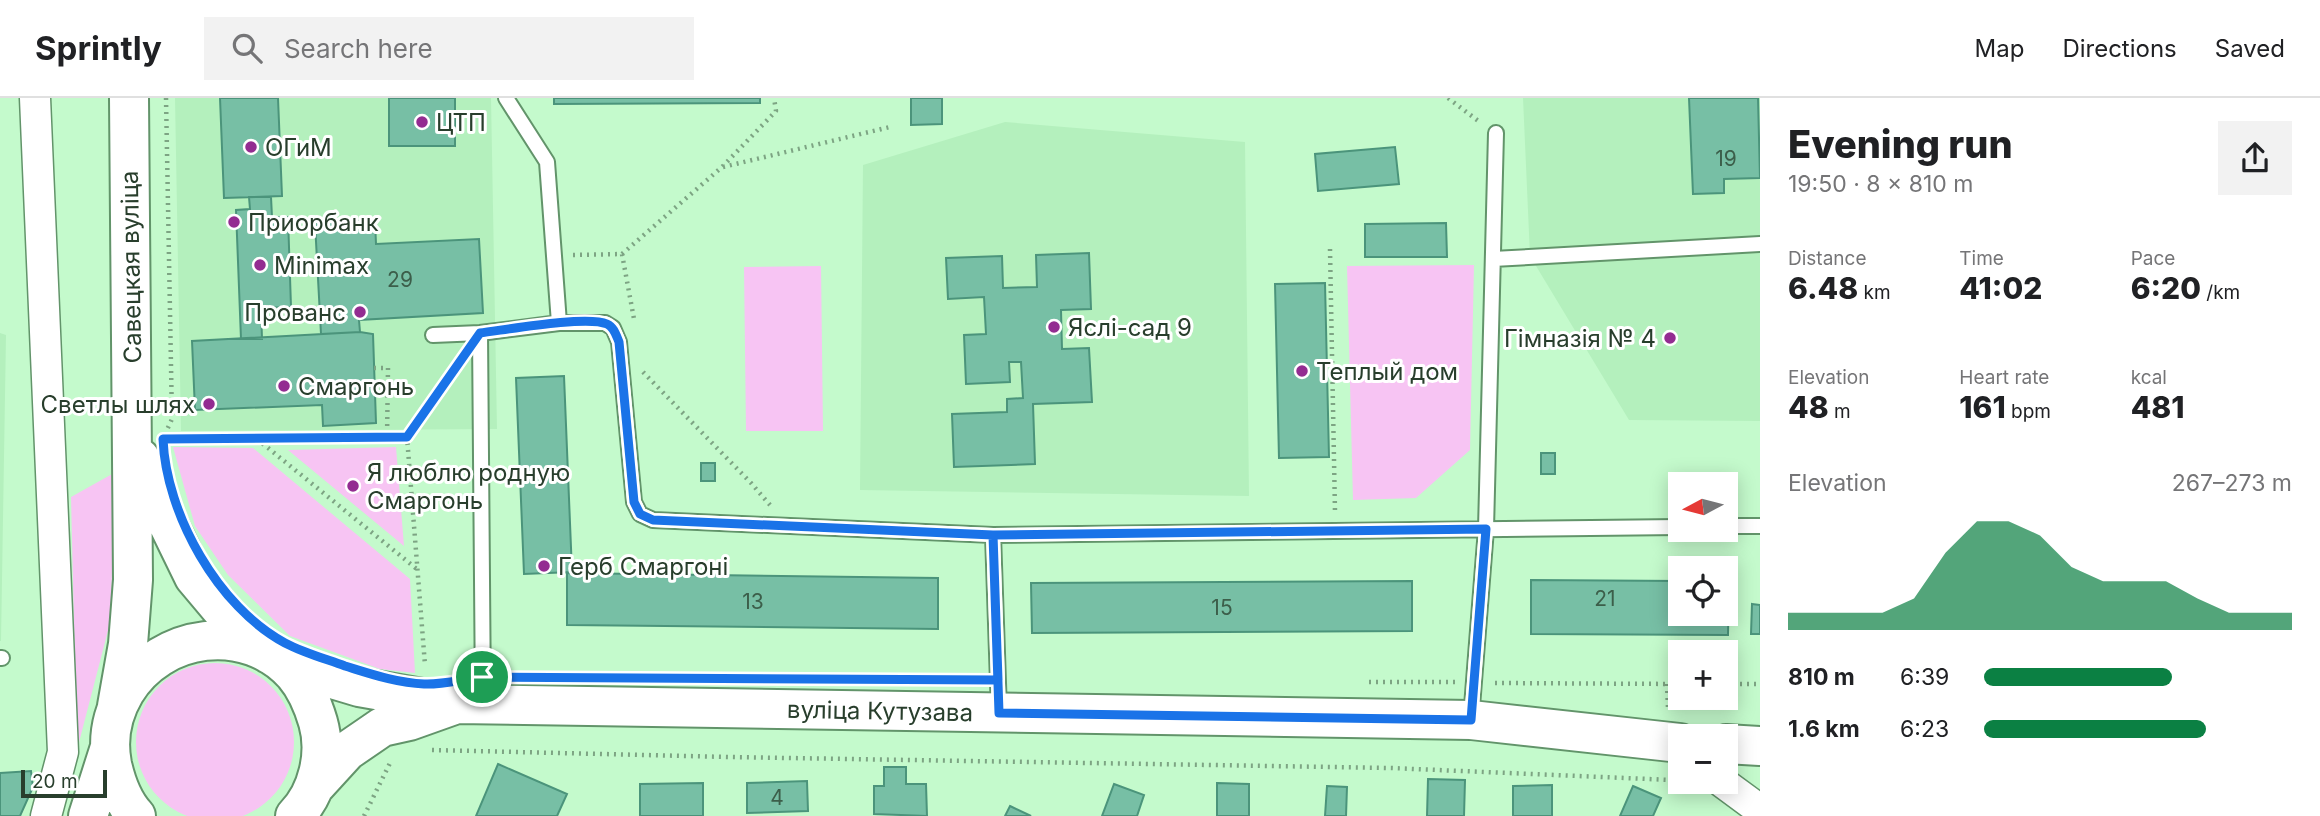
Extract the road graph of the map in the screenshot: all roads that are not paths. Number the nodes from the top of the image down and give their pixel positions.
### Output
1 (35, 98) edge
2 (129, 98) edge
3 (506, 98) edge
4 (1496, 133) road end
5 (1760, 244) edge
6 (1493, 259) junction
7 (559, 323) junction
8 (480, 333) junction
9 (433, 335) dead end
10 (153, 441) junction
11 (1738, 526) edge
12 (1760, 526) edge
13 (1668, 527) edge
14 (1486, 529) junction
15 (993, 535) junction
16 (260, 650) junction
17 (1472, 701) junction
18 (470, 705) junction
19 (117, 706) junction
20 (999, 713) junction
21 (1668, 743) edge
22 (1738, 745) edge
23 (1760, 746) edge
24 (109, 750) junction
25 (1738, 794) edge
26 (305, 806) edge
27 (1760, 810) edge
28 (46, 816) edge
29 (88, 816) edge
30 (136, 816) edge

1 - 28 street
2 - 10 main road, Савецкая вуліца
3 - 7 lane
4 - 6 lane
5 - 6 lane
6 - 14 lane
7 - 8 lane
7 - 15 lane
8 - 9 lane
8 - 18 lane
10 - 16 main road, Савецкая вуліца
10 - 19 main road, Савецкая вуліца
11 - 12 lane
13 - 14 lane
14 - 15 lane
14 - 17 lane
15 - 20 lane
16 - 18 main road, вуліца Кутузава
16 - 19 main road, вуліца Кутузава
16 - 26 main road, Савецкая вуліца
17 - 20 main road, вуліца Кутузава
17 - 21 main road, вуліца Кутузава
18 - 20 main road, вуліца Кутузава
18 - 26 main road, вуліца Кутузава
19 - 24 main road, Савецкая вуліца
22 - 23 main road
24 - 29 main road
24 - 30 main road
25 - 27 street

